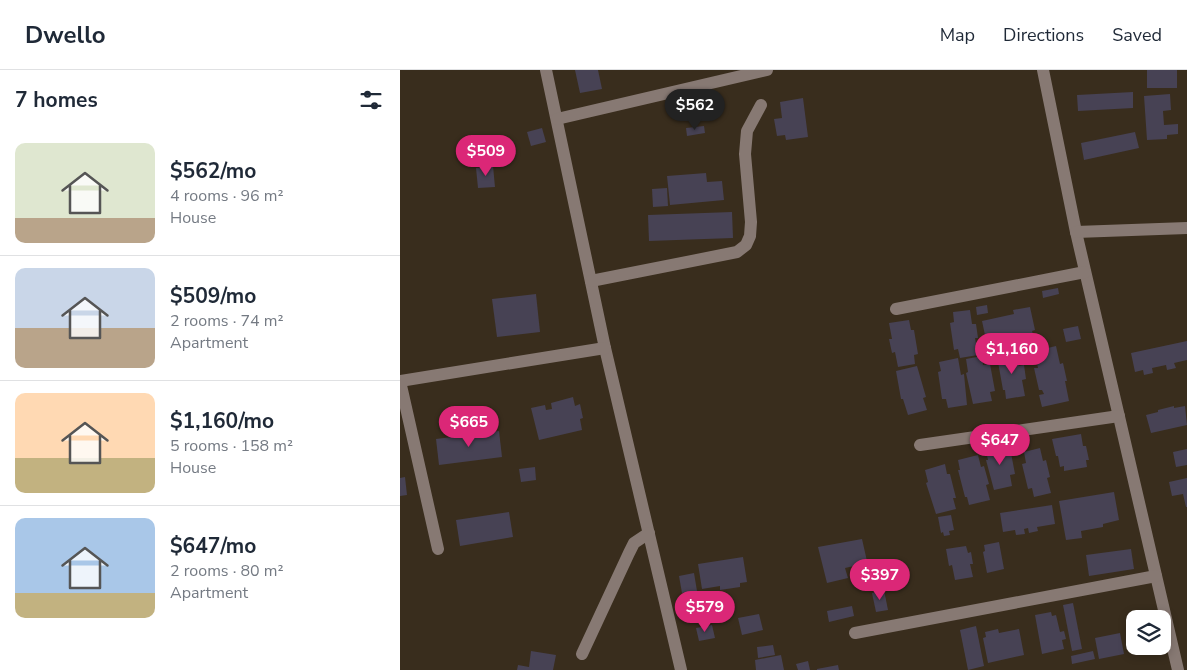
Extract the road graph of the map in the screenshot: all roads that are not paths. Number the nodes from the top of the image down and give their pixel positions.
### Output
1 (546, 70) edge
2 (766, 70) edge
3 (1043, 70) edge
4 (742, 73) edge
5 (761, 106) dead end
6 (557, 119) junction
7 (1187, 228) edge
8 (1076, 232) junction
9 (1085, 272) junction
10 (591, 281) junction
11 (896, 309) dead end
12 (605, 348) junction
13 (1119, 416) junction
14 (920, 445) dead end
15 (649, 533) junction
16 (438, 549) dead end
17 (1156, 576) junction
18 (855, 633) dead end
19 (582, 654) dead end
20 (681, 670) edge
21 (1178, 670) edge

1 - 6 street
2 - 4 street
3 - 8 street
4 - 6 street
5 - 10 street
6 - 10 street
7 - 8 street
8 - 9 street
9 - 11 street
9 - 13 street
10 - 12 street
12 - 15 street
12 - 16 street
13 - 14 street
13 - 17 street
15 - 19 street
15 - 20 street
17 - 18 street
17 - 21 street

